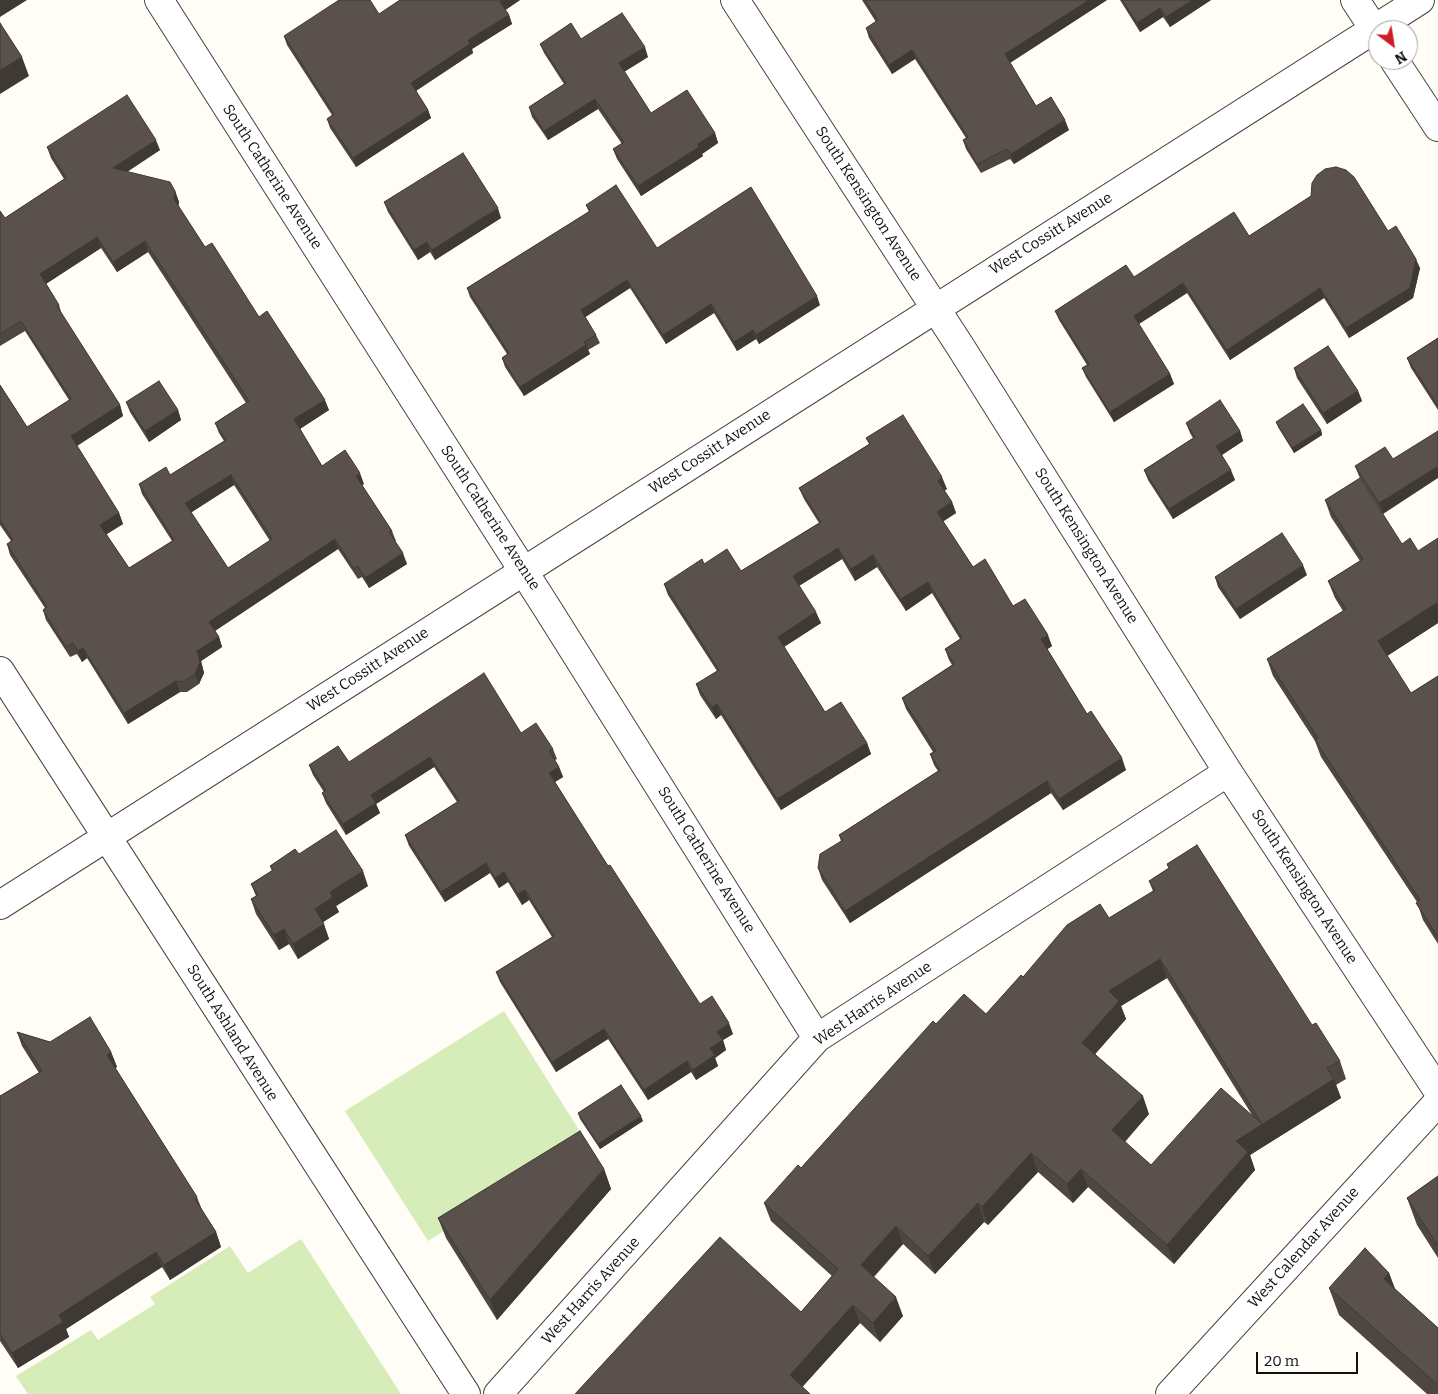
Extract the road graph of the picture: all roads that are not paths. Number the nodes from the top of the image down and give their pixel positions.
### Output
1 (159, 0) edge
2 (735, 0) edge
3 (1355, 0) edge
4 (1420, 0) edge
5 (1368, 20) edge
6 (1392, 20) edge
7 (1368, 37) edge
8 (1401, 70) edge
9 (1438, 127) edge
10 (936, 308) junction
11 (524, 571) junction
12 (0, 671) edge
13 (1228, 772) junction
14 (107, 837) junction
15 (0, 905) edge
16 (817, 1038) junction
17 (1438, 1091) edge
18 (1438, 1102) edge
19 (466, 1394) edge
20 (498, 1394) edge
21 (1170, 1394) edge

1 - 11 street, South Catherine Avenue
2 - 10 street, South Kensington Avenue
3 - 5 street
4 - 6 street, West Cossitt Avenue
7 - 10 street, West Cossitt Avenue
8 - 9 street
10 - 11 street, West Cossitt Avenue
10 - 13 street, South Kensington Avenue
11 - 14 street, West Cossitt Avenue
11 - 16 street, South Catherine Avenue
12 - 14 street, South Ashland Avenue
13 - 16 street, West Harris Avenue
13 - 17 street, South Kensington Avenue
14 - 15 street, West Cossitt Avenue
14 - 19 street, South Ashland Avenue
16 - 20 street, West Harris Avenue
18 - 21 street, West Calendar Avenue

